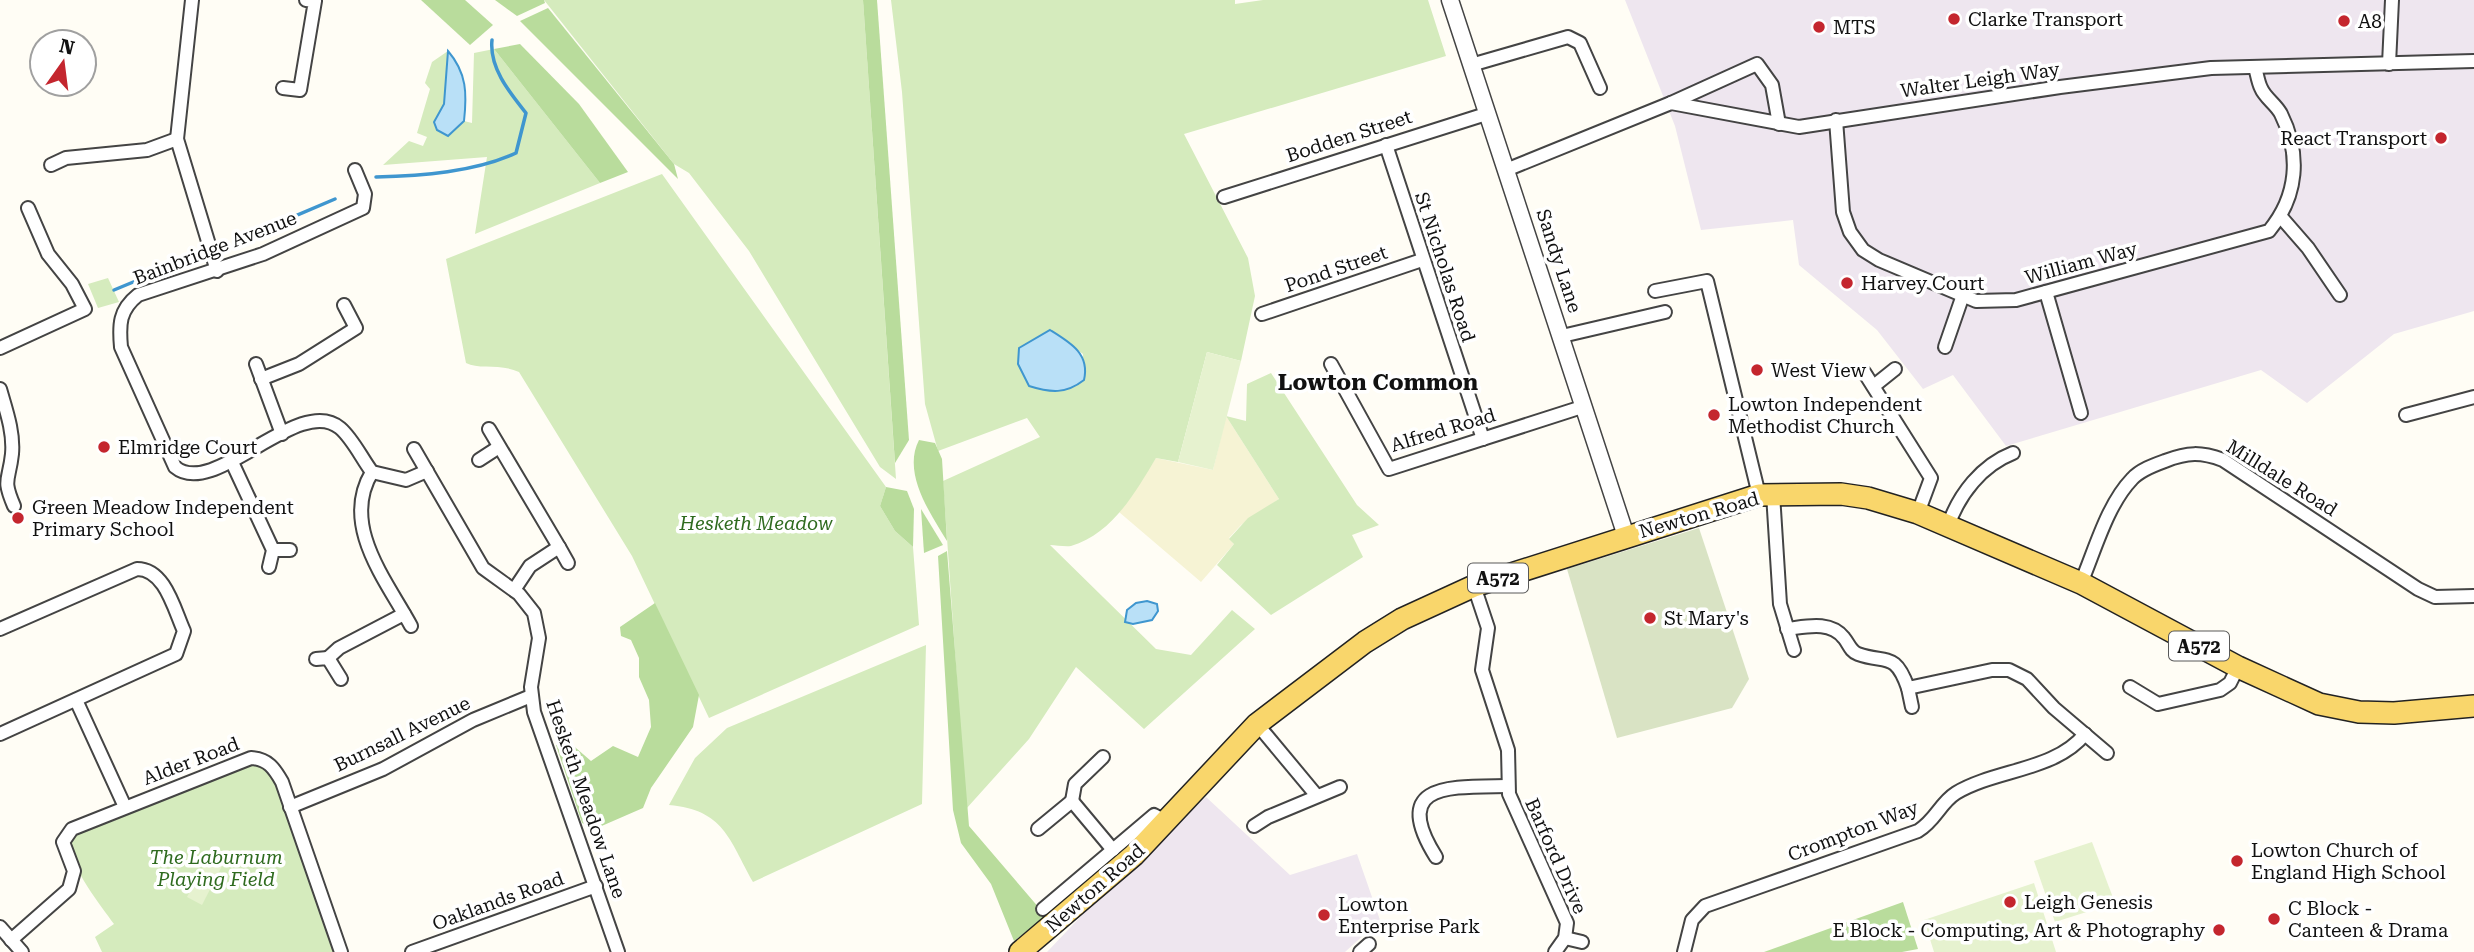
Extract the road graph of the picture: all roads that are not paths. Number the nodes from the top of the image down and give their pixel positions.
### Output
1 (192, 0) edge
2 (312, 0) edge
3 (1450, 0) edge
4 (2392, 0) edge
5 (2474, 61) edge
6 (2389, 64) junction
7 (1471, 65) junction
8 (2255, 67) junction
9 (283, 88) dead end
10 (1600, 88) dead end
11 (1671, 103) junction
12 (1486, 114) junction
13 (1836, 120) junction
14 (1779, 124) junction
15 (177, 139) junction
16 (1386, 145) junction
17 (51, 165) dead end
18 (355, 170) dead end
19 (1506, 170) junction
20 (1224, 197) dead end
21 (28, 208) dead end
22 (2281, 217) junction
23 (1422, 260) junction
24 (217, 271) junction
25 (1655, 291) dead end
26 (2046, 292) junction
27 (1962, 295) junction
28 (2340, 295) dead end
29 (344, 305) dead end
30 (1665, 312) dead end
31 (1262, 314) dead end
32 (1562, 336) junction
33 (1945, 347) dead end
34 (0, 348) edge
35 (256, 364) dead end
36 (1331, 364) dead end
37 (1895, 369) dead end
38 (1864, 372) dead end
39 (261, 379) junction
40 (1875, 385) junction
41 (0, 389) edge
42 (2474, 397) edge
43 (1582, 407) junction
44 (2081, 413) dead end
45 (2406, 415) dead end
46 (489, 429) dead end
47 (282, 434) junction
48 (1483, 439) junction
49 (499, 447) junction
50 (414, 449) dead end
51 (2013, 453) dead end
52 (231, 460) junction
53 (479, 460) dead end
54 (427, 471) junction
55 (372, 472) junction
56 (1766, 495) junction
57 (14, 506) dead end
58 (1918, 513) junction
59 (1948, 526) junction
60 (1626, 536) junction
61 (559, 547) junction
62 (273, 550) junction
63 (290, 551) dead end
64 (568, 563) dead end
65 (269, 567) dead end
66 (2081, 583) junction
67 (1474, 586) junction
68 (514, 590) junction
69 (2474, 596) edge
70 (0, 629) edge
71 (1787, 629) junction
72 (1794, 650) dead end
73 (2238, 667) junction
74 (341, 679) dead end
75 (2130, 687) dead end
76 (1908, 688) junction
77 (531, 696) junction
78 (76, 699) junction
79 (2474, 706) edge
80 (1912, 707) dead end
81 (1257, 724) junction
82 (0, 734) edge
83 (2084, 734) junction
84 (2107, 753) dead end
85 (1103, 757) dead end
86 (1507, 786) junction
87 (1340, 787) dead end
88 (1317, 796) junction
89 (1072, 801) junction
90 (125, 807) junction
91 (290, 807) junction
92 (1167, 822) junction
93 (1254, 826) dead end
94 (1038, 829) dead end
95 (1113, 850) junction
96 (1436, 858) dead end
97 (596, 886) junction
98 (1044, 909) dead end
99 (0, 927) edge
100 (1565, 938) junction
101 (12, 940) junction
102 (1582, 942) dead end
103 (22, 952) edge
104 (341, 952) edge
105 (412, 952) edge
106 (618, 952) edge
107 (1020, 952) edge
108 (1555, 952) edge
109 (1684, 952) edge

1 - 15 street
2 - 9 street
3 - 7 street, Sandy Lane
4 - 6 street
5 - 6 street, Walter Leigh Way
6 - 8 street, Walter Leigh Way
7 - 10 street
7 - 12 street, Sandy Lane
8 - 13 street, Walter Leigh Way
8 - 22 street
11 - 14 street, Walter Leigh Way
11 - 14 street
11 - 19 street
12 - 16 street, Bodden Street
12 - 19 street, Sandy Lane
13 - 14 street, Walter Leigh Way
13 - 27 street, William Way
15 - 17 street
15 - 24 street
16 - 20 street, Bodden Street
16 - 23 street, St Nicholas Road
18 - 24 street, Bainbridge Avenue
19 - 32 street, Sandy Lane
21 - 34 street
22 - 26 street, William Way
22 - 28 street
23 - 31 street, Pond Street
23 - 48 street, St Nicholas Road
24 - 52 street, Bainbridge Avenue
25 - 56 street
26 - 27 street, William Way
26 - 44 street
27 - 33 street
29 - 39 street
30 - 32 street
32 - 43 street, Sandy Lane
35 - 39 street
36 - 48 street, Alfred Road
37 - 40 street
38 - 40 street
39 - 47 street
40 - 58 street
41 - 57 street
42 - 45 street
43 - 48 street, Alfred Road
43 - 60 street, Sandy Lane
46 - 49 street
47 - 52 street, Bainbridge Avenue
47 - 55 street, Bainbridge Avenue
49 - 53 street
49 - 61 street
50 - 54 street, Hesketh Meadow Lane
51 - 59 street
52 - 62 street
54 - 55 street
54 - 68 street, Hesketh Meadow Lane
55 - 74 street
56 - 58 main road, Newton Road / A572
56 - 60 main road, Newton Road / A572
56 - 71 street
58 - 59 main road, Newton Road / A572
59 - 66 main road, Newton Road / A572
60 - 67 main road, Newton Road / A572
61 - 64 street
61 - 68 street
62 - 63 street
62 - 65 street
66 - 69 street, Milldale Road
66 - 73 main road, Newton Road / A572
67 - 81 main road, Newton Road / A572
67 - 86 street, Barford Drive
68 - 77 street, Hesketh Meadow Lane
70 - 78 street
71 - 72 street
71 - 76 street
73 - 75 street
73 - 79 main road, Newton Road / A572
76 - 80 street
76 - 83 street
77 - 91 street, Burnsall Avenue
77 - 97 street, Hesketh Meadow Lane
78 - 82 street
78 - 90 street
81 - 88 street
81 - 92 main road, Newton Road / A572
83 - 84 street
83 - 109 street, Crompton Way
85 - 89 street
86 - 96 street
86 - 100 street, Barford Drive
87 - 88 street
88 - 93 street
89 - 94 street
89 - 95 street
90 - 91 street, Alder Road
90 - 101 street, Alder Road
91 - 104 street, Alder Road
92 - 95 street, Newton Road
92 - 107 main road, Newton Road / A572
95 - 98 street, Newton Road
97 - 105 street, Oaklands Road
97 - 106 street, Hesketh Meadow Lane
99 - 101 street
100 - 102 street, Barford Drive
100 - 108 street, Barford Drive
101 - 103 street

